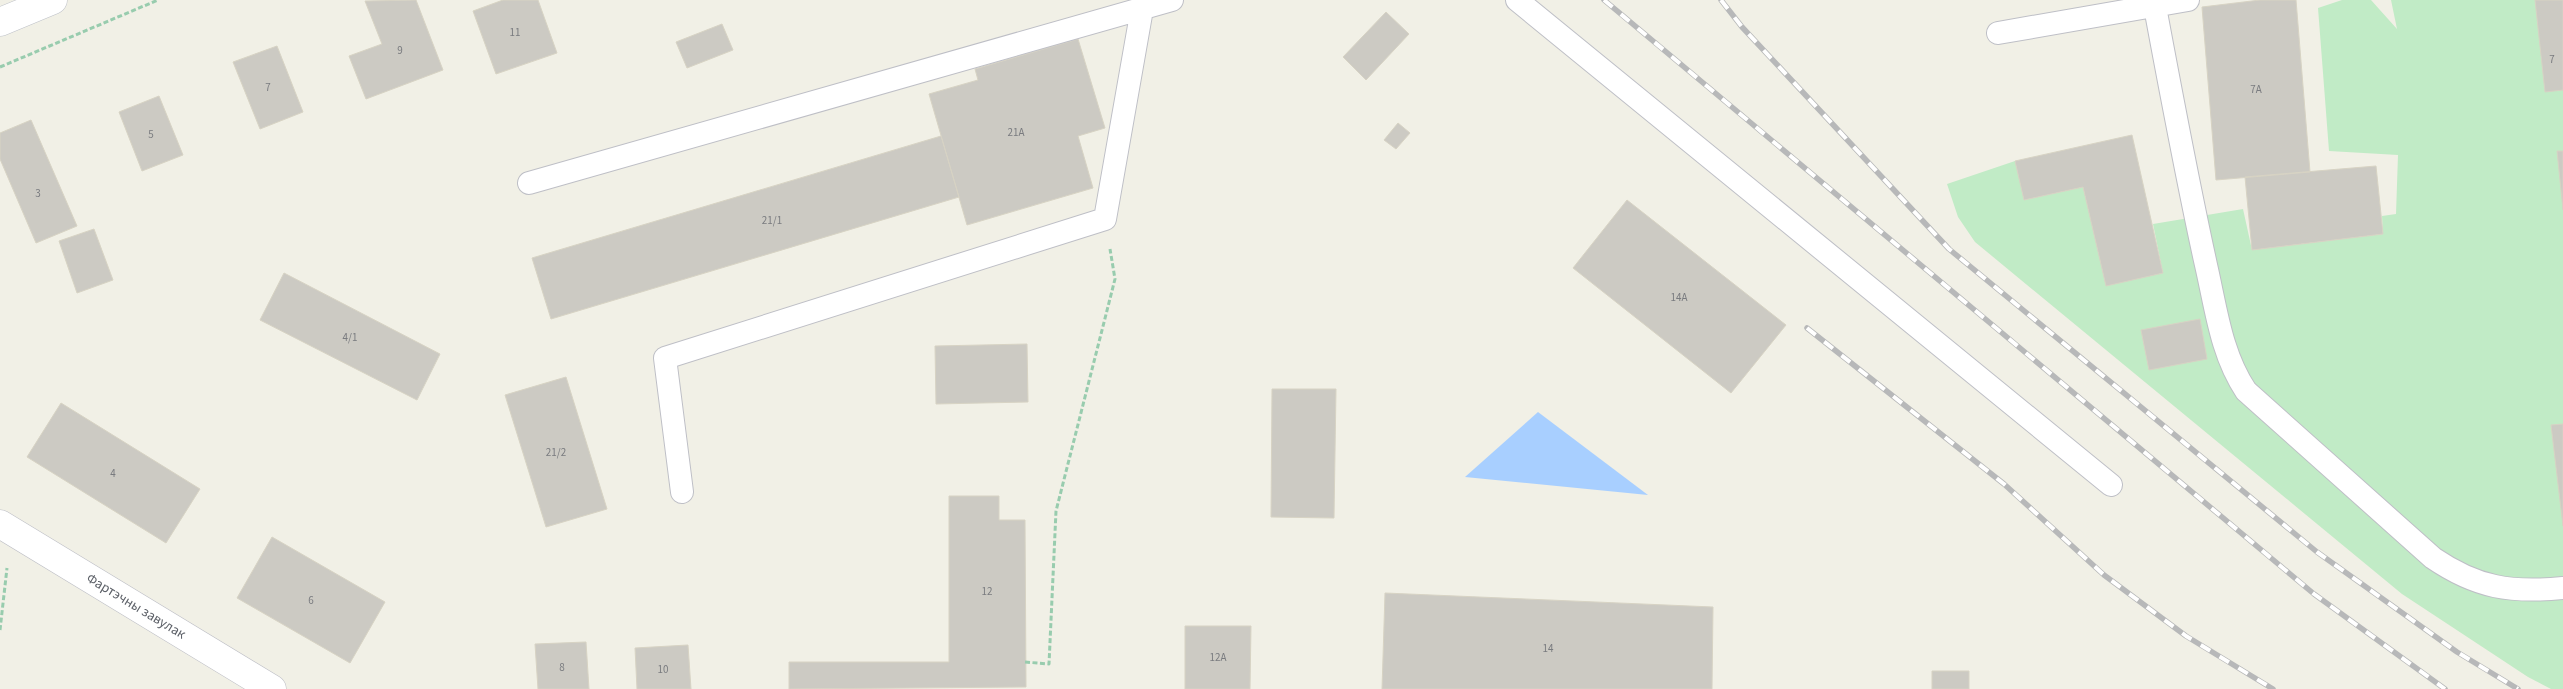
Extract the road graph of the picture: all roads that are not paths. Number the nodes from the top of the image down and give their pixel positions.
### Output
1 (53, 0) edge
2 (1172, 0) edge
3 (1517, 0) edge
4 (2188, 0) edge
5 (2155, 6) junction
6 (1142, 9) junction
7 (0, 22) edge
8 (1998, 34) dead end
9 (529, 183) dead end
10 (2111, 485) dead end
11 (682, 492) dead end
12 (6, 526) edge
13 (2563, 588) edge
14 (272, 689) edge

1 - 7 street
2 - 6 lane
3 - 10 lane
4 - 5 lane
5 - 8 lane
5 - 13 lane
6 - 9 lane
6 - 11 lane
12 - 14 street, Фартэчны завулак

